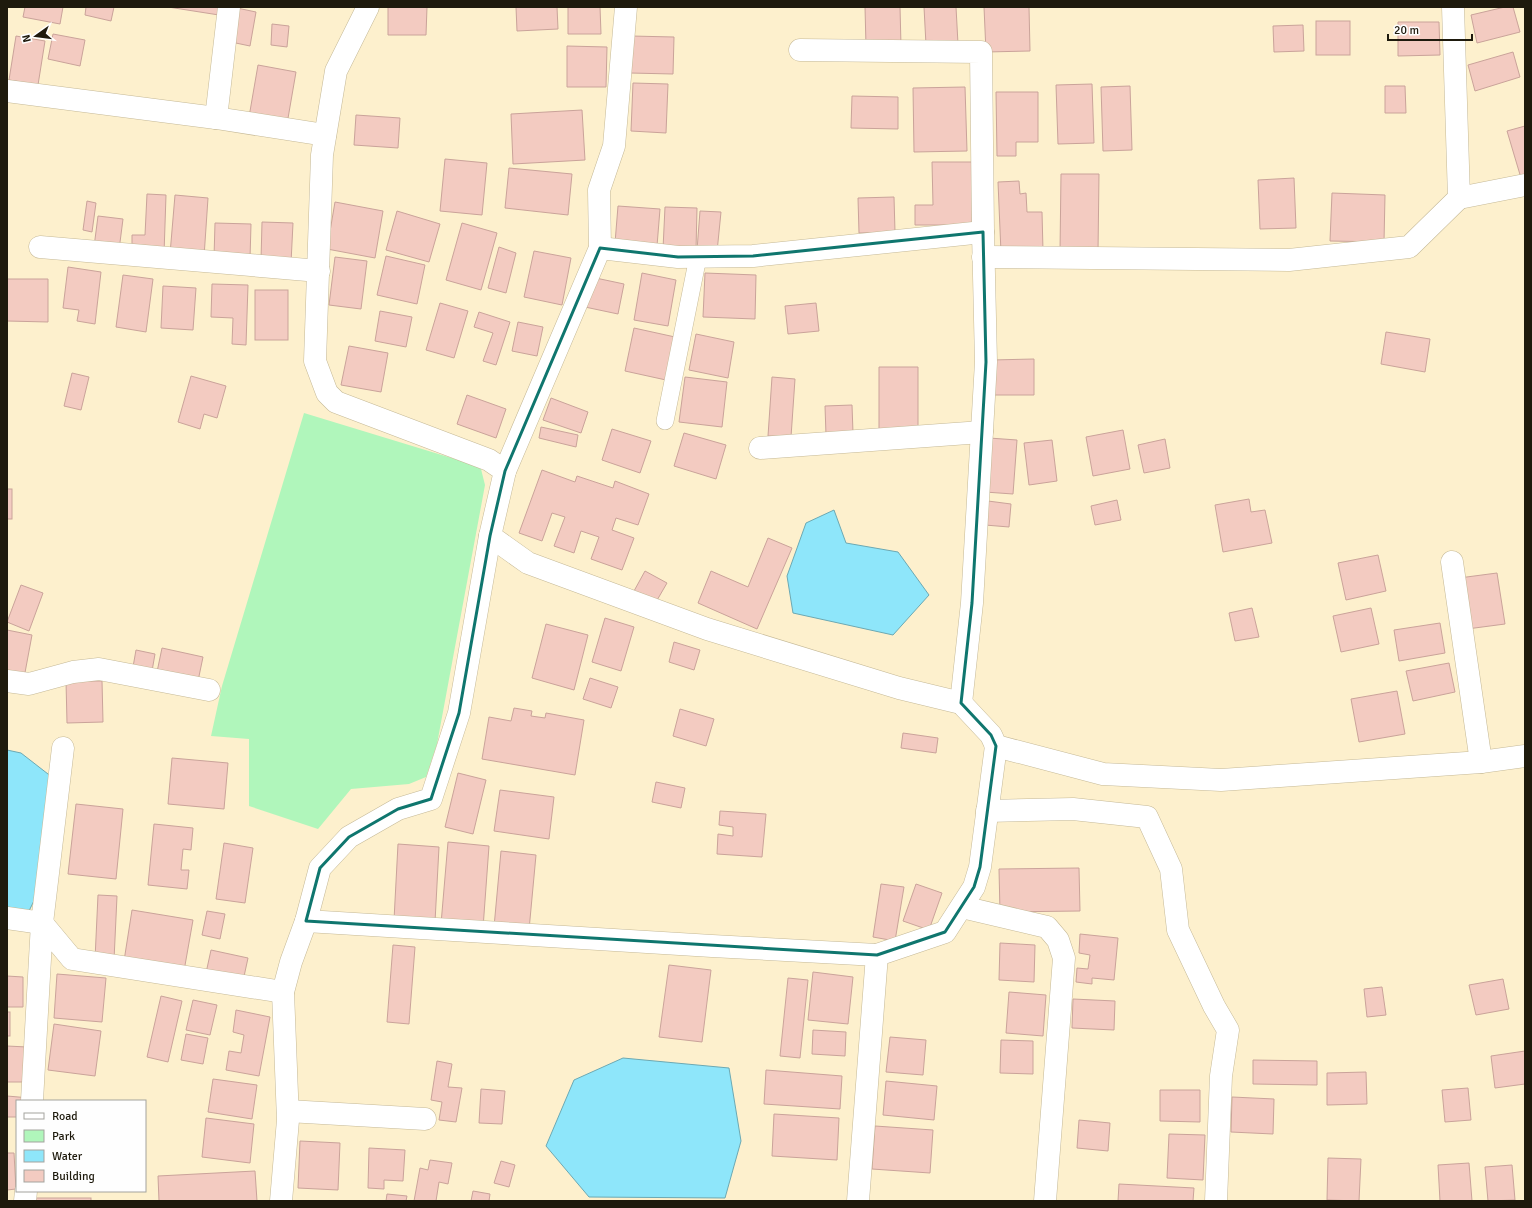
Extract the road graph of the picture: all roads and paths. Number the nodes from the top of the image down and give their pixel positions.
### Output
1 (230, 7) edge
2 (368, 7) edge
3 (626, 7) edge
4 (1453, 7) edge
5 (800, 50) dead end
6 (7, 92) edge
7 (216, 118) junction
8 (325, 135) junction
9 (1525, 184) edge
10 (1459, 198) junction
11 (983, 232) junction
12 (40, 247) dead end
13 (600, 248) junction
14 (698, 257) junction
15 (983, 257) junction
16 (319, 271) junction
17 (665, 421) dead end
18 (982, 432) junction
19 (760, 448) dead end
20 (506, 471) junction
21 (490, 536) junction
22 (1452, 562) dead end
23 (7, 681) edge
24 (209, 690) dead end
25 (962, 704) junction
26 (996, 746) junction
27 (63, 748) dead end
28 (1525, 756) edge
29 (1481, 762) junction
30 (987, 811) junction
31 (962, 907) junction
32 (7, 918) edge
33 (306, 921) junction
34 (42, 923) junction
35 (877, 955) junction
36 (284, 992) junction
37 (32, 1100) edge
38 (288, 1111) junction
39 (425, 1119) dead end
40 (281, 1201) edge
41 (858, 1201) edge
42 (1045, 1201) edge
43 (1216, 1201) edge

1 - 7 street
2 - 8 street
3 - 13 street
4 - 10 street
5 - 11 street
6 - 7 street
7 - 8 street
8 - 16 street
9 - 10 street
10 - 15 street
11 - 14 street
11 - 15 street
12 - 16 street
13 - 14 street
13 - 20 street
14 - 17 lane
15 - 18 street
16 - 20 street
18 - 19 street
18 - 25 street
20 - 21 street
21 - 25 street
21 - 33 street
22 - 29 street
23 - 24 street
25 - 26 street
26 - 29 street
26 - 30 street
27 - 34 street
28 - 29 street
30 - 31 street
30 - 43 street
31 - 35 street
31 - 42 street
32 - 34 street
33 - 35 street
33 - 36 street
34 - 36 street
34 - 37 street
35 - 41 street
36 - 38 street
38 - 39 street
38 - 40 street

